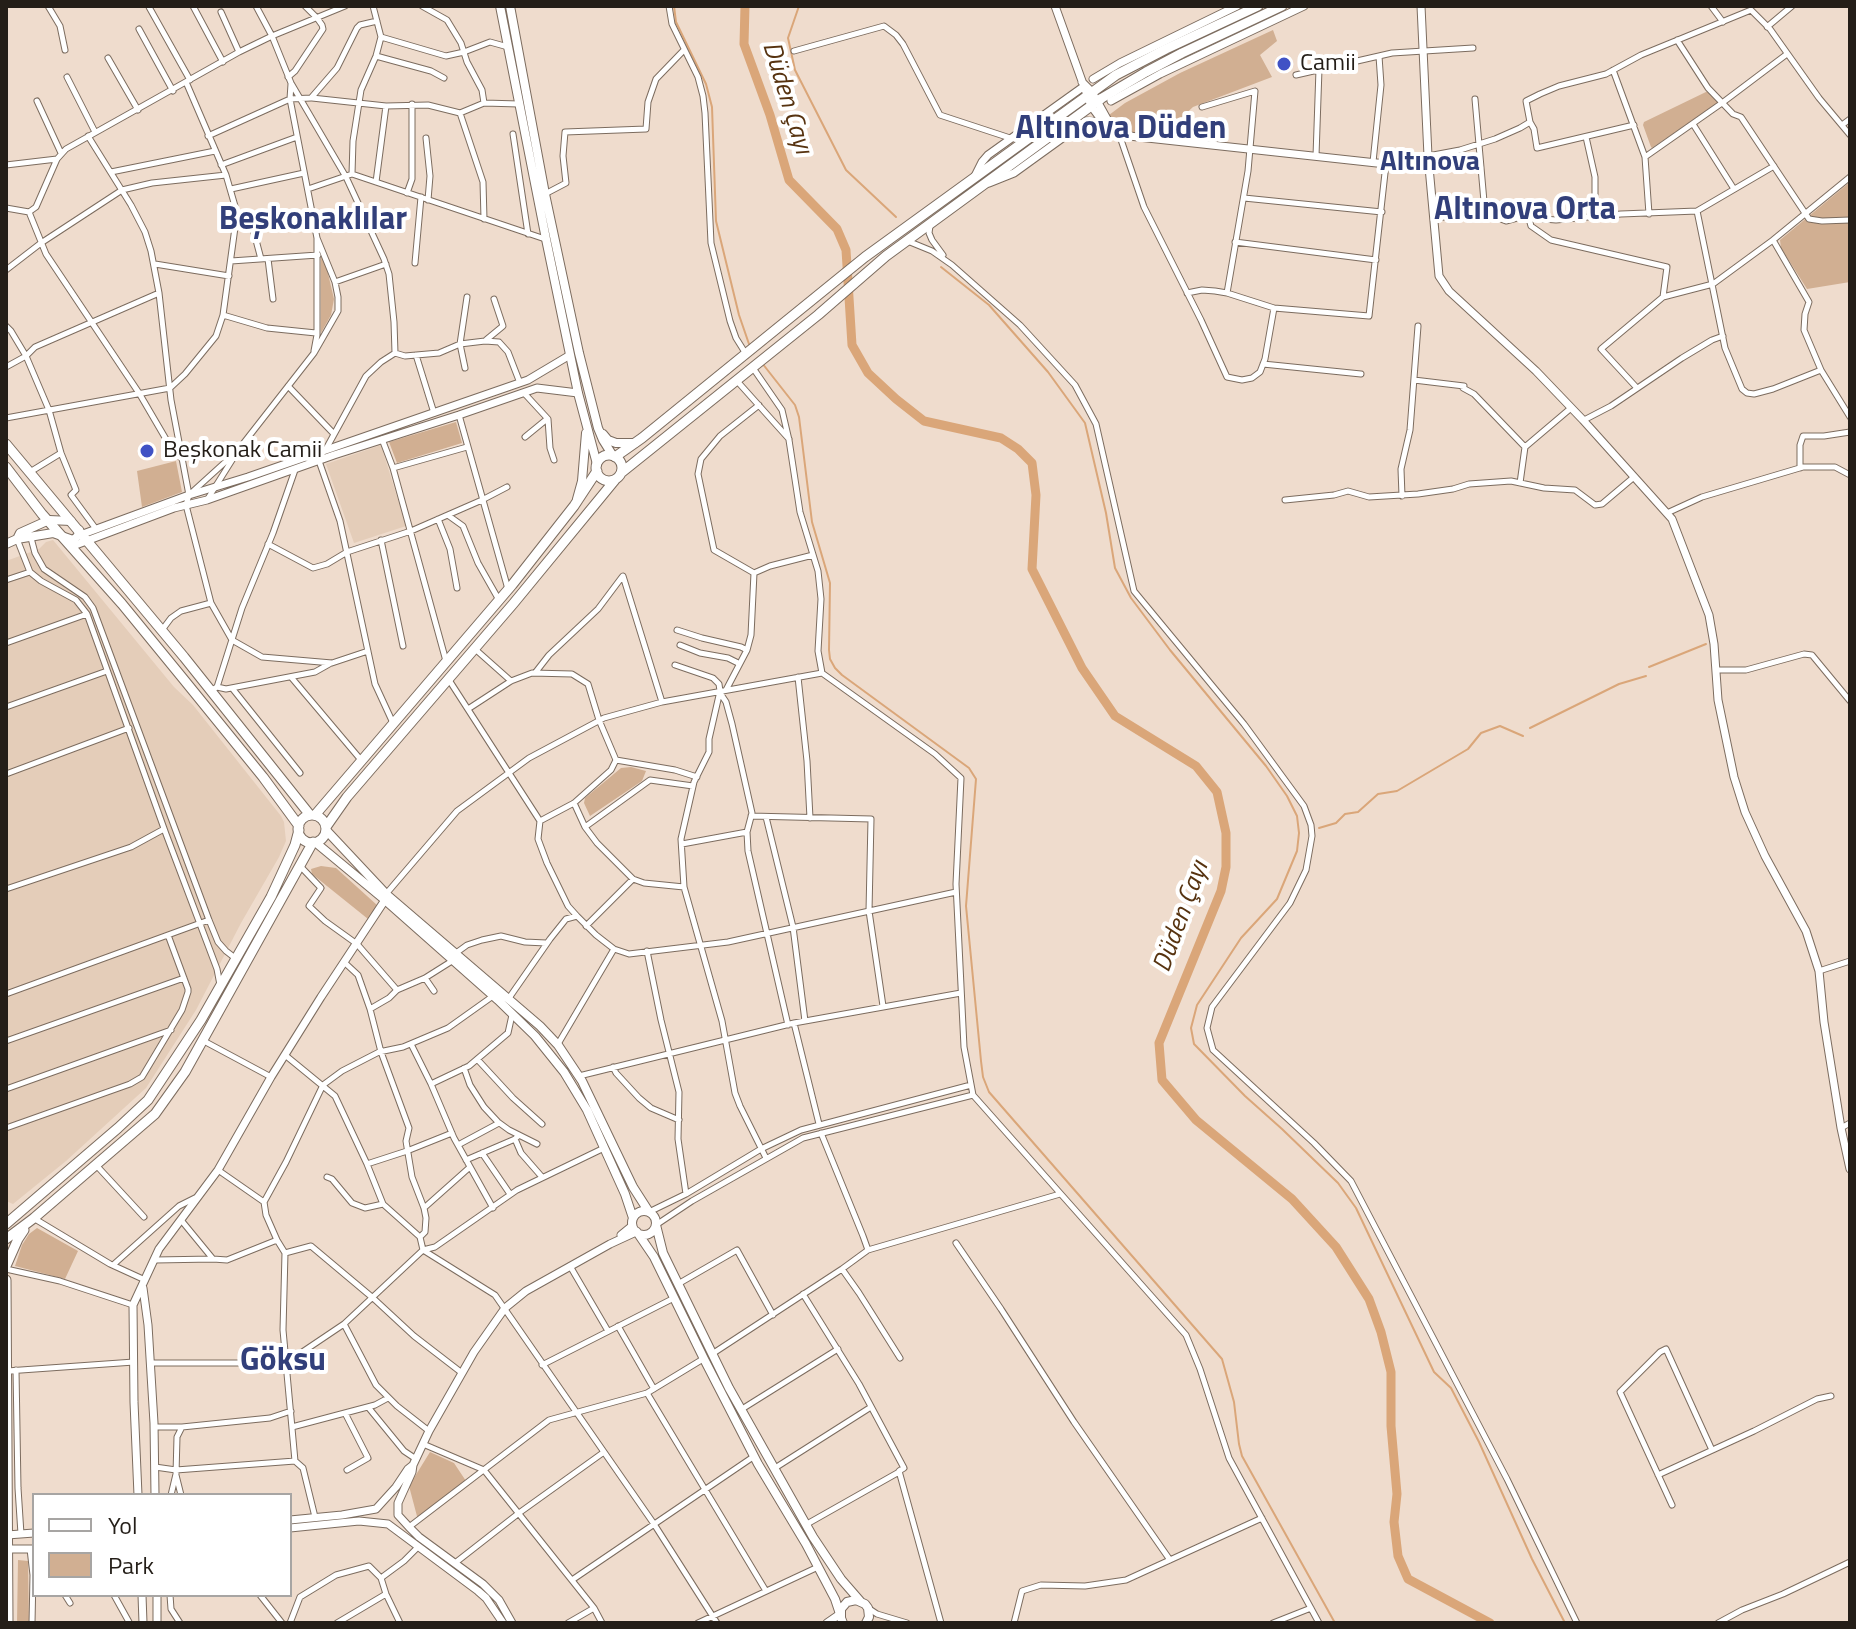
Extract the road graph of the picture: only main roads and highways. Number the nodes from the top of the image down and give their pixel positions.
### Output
1 (500, 6) edge
2 (510, 6) edge
3 (1258, 6) edge
4 (1282, 6) edge
5 (1089, 94) junction
6 (586, 424) junction
7 (598, 428) junction
8 (635, 443) junction
9 (6, 444) edge
10 (614, 457) junction
11 (6, 467) edge
12 (597, 468) junction
13 (618, 476) junction
14 (574, 506) junction
15 (44, 519) junction
16 (71, 521) junction
17 (83, 535) junction
18 (17, 539) junction
19 (70, 543) junction
20 (6, 544) edge
21 (312, 815) junction
22 (299, 828) junction
23 (326, 829) junction
24 (314, 842) junction
25 (386, 897) junction
26 (454, 957) junction
27 (26, 1208) junction
28 (6, 1211) edge
29 (649, 1212) junction
30 (31, 1220) junction
31 (6, 1224) edge
32 (656, 1225) junction
33 (635, 1227) junction
34 (6, 1239) edge
35 (6, 1268) edge
36 (6, 1280) edge
37 (708, 1357) junction
38 (12, 1371) edge
39 (7, 1535) edge
40 (7, 1549) edge
41 (864, 1605) junction
42 (842, 1618) edge
43 (8, 1623) edge
44 (866, 1623) edge

1 - 6 main road
2 - 7 main road
3 - 5 main road
4 - 5 main road
5 - 8 main road
5 - 13 main road
6 - 12 main road
6 - 14 main road
7 - 8 main road
7 - 10 main road
8 - 10 main road
9 - 16 main road
10 - 12 main road
10 - 13 main road
11 - 15 main road
12 - 13 main road
12 - 14 main road
13 - 23 main road
14 - 21 main road
15 - 16 main road
15 - 18 main road
15 - 19 main road
16 - 17 main road
17 - 19 main road
17 - 21 main road
18 - 19 main road
18 - 20 main road
19 - 22 main road
21 - 22 main road
21 - 23 main road
22 - 24 main road
22 - 27 main road
23 - 24 main road
23 - 25 main road
24 - 25 main road
24 - 30 main road
25 - 26 main road
26 - 29 main road
26 - 33 main road
27 - 28 main road
27 - 31 main road
29 - 32 main road
29 - 33 main road
30 - 34 main road
30 - 35 main road
32 - 33 main road
32 - 37 main road
33 - 37 main road
36 - 38 main road
37 - 41 main road
37 - 42 main road
38 - 39 main road
39 - 40 main road
40 - 43 main road
41 - 42 main road
41 - 44 main road

